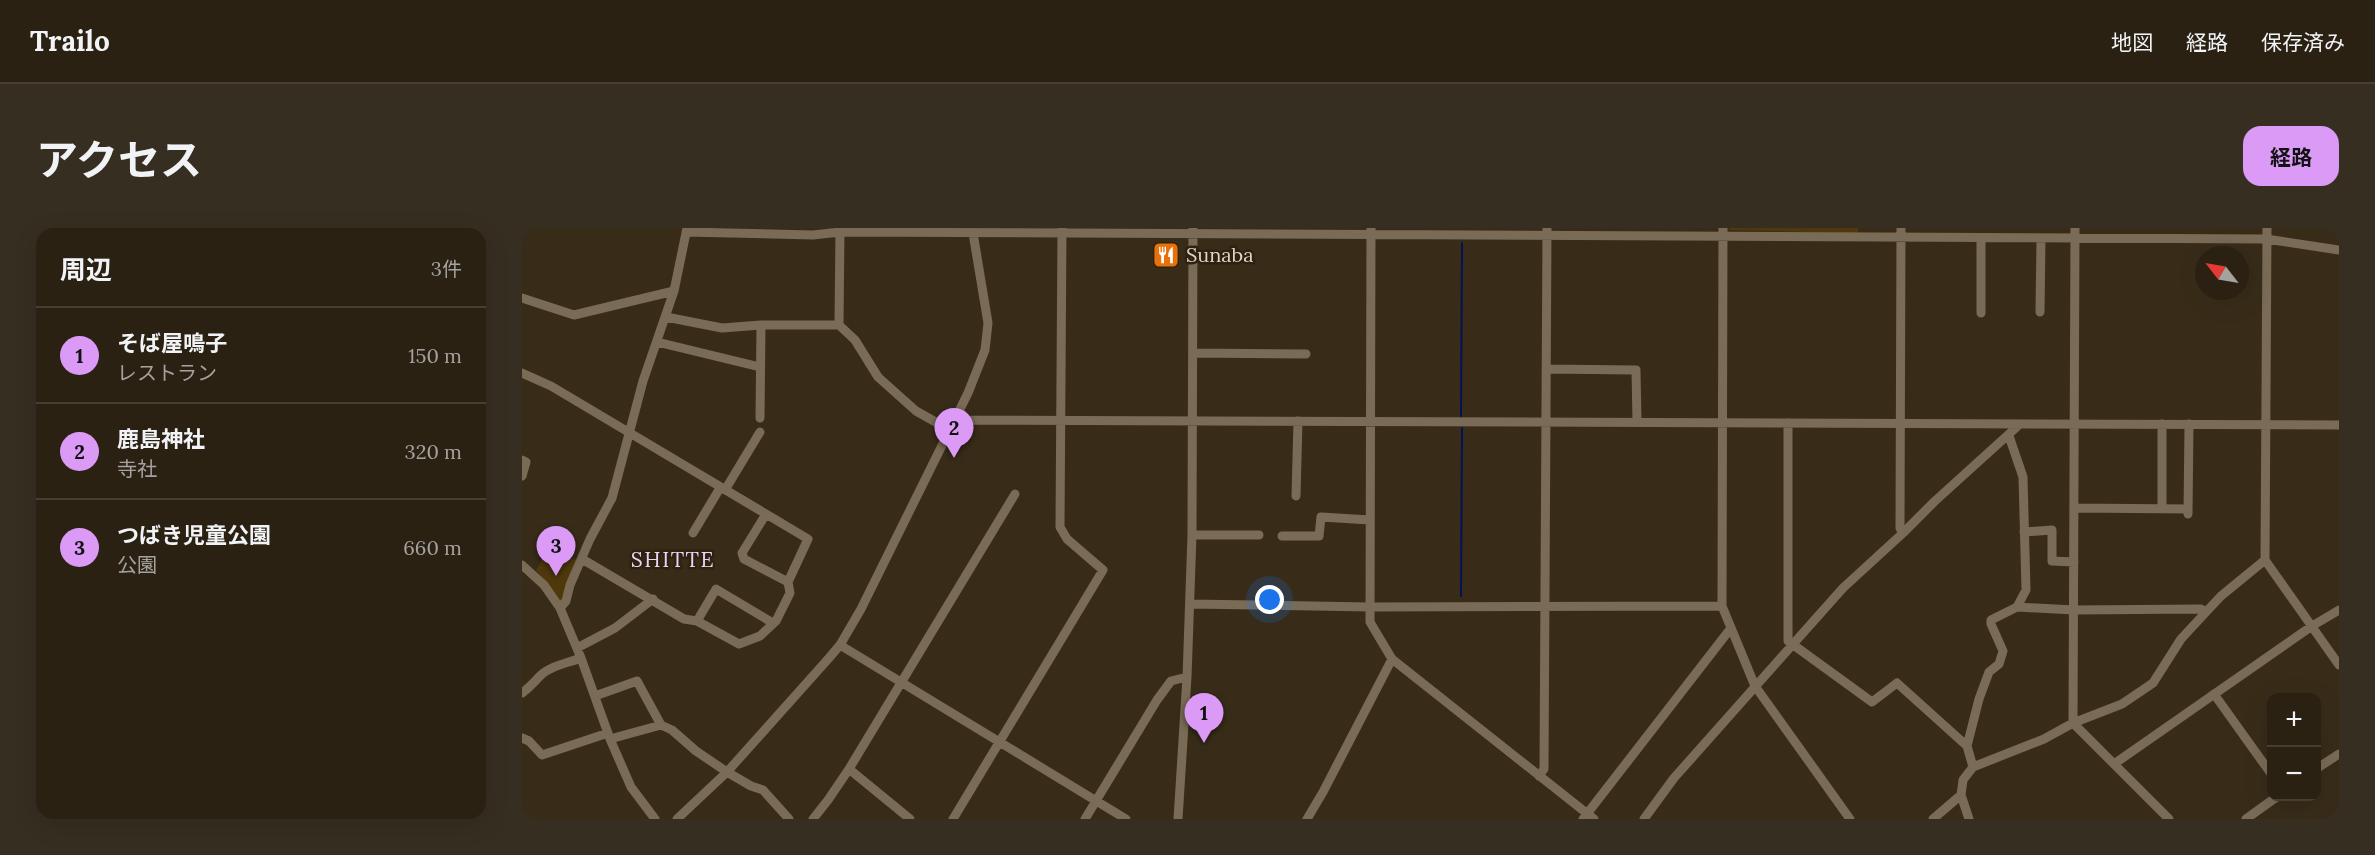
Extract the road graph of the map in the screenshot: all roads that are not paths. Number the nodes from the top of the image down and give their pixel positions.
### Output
1 (2075, 228) edge
2 (2266, 228) edge
3 (686, 230) edge
4 (840, 230) edge
5 (1062, 230) edge
6 (1193, 231) edge
7 (1371, 231) edge
8 (1547, 232) edge
9 (1723, 232) edge
10 (973, 233) junction
11 (1901, 233) edge
12 (1981, 238) junction
13 (2042, 239) junction
14 (2075, 239) junction
15 (2266, 239) junction
16 (2339, 250) edge
17 (674, 291) junction
18 (522, 298) edge
19 (2040, 312) dead end
20 (1982, 314) dead end
21 (666, 317) junction
22 (761, 325) junction
23 (839, 326) junction
24 (657, 342) junction
25 (1193, 353) junction
26 (1306, 354) dead end
27 (760, 367) junction
28 (1546, 369) junction
29 (522, 373) edge
30 (760, 418) dead end
31 (954, 420) junction
32 (1061, 420) junction
33 (1193, 420) junction
34 (1298, 421) junction
35 (1371, 422) junction
36 (1546, 422) junction
37 (1637, 422) junction
38 (1723, 423) junction
39 (1788, 423) junction
40 (1901, 423) junction
41 (2074, 423) junction
42 (2020, 424) junction
43 (2162, 424) junction
44 (2189, 424) junction
45 (2265, 424) junction
46 (2339, 425) edge
47 (948, 429) junction
48 (760, 432) dead end
49 (628, 433) junction
50 (2009, 436) junction
51 (522, 460) edge
52 (522, 476) edge
53 (723, 489) junction
54 (1015, 494) dead end
55 (1296, 496) dead end
56 (2074, 508) junction
57 (2162, 508) junction
58 (766, 514) junction
59 (1370, 520) junction
60 (2024, 532) junction
61 (693, 533) dead end
62 (1903, 533) junction
63 (1192, 535) junction
64 (1259, 535) dead end
65 (1282, 536) dead end
66 (582, 560) junction
67 (2265, 560) junction
68 (2074, 562) junction
69 (522, 565) edge
70 (788, 582) junction
71 (653, 599) junction
72 (1190, 604) junction
73 (1545, 606) junction
74 (1722, 606) junction
75 (2017, 607) junction
76 (560, 608) junction
77 (1370, 608) junction
78 (2074, 610) junction
79 (2339, 610) edge
80 (2206, 612) junction
81 (697, 621) junction
82 (773, 622) junction
83 (2312, 626) junction
84 (1731, 628) junction
85 (1793, 643) junction
86 (840, 645) junction
87 (577, 648) junction
88 (581, 658) junction
89 (1392, 659) junction
90 (2339, 665) edge
91 (1187, 677) junction
92 (901, 681) junction
93 (1755, 686) junction
94 (522, 693) edge
95 (2214, 694) junction
96 (595, 696) junction
97 (2073, 723) junction
98 (661, 725) junction
99 (609, 736) junction
100 (522, 738) edge
101 (998, 742) junction
102 (1967, 746) junction
103 (2339, 754) edge
104 (2114, 764) junction
105 (1972, 767) junction
106 (2321, 767) edge
107 (849, 769) junction
108 (2267, 769) edge
109 (728, 772) junction
110 (1539, 776) junction
111 (1961, 795) junction
112 (1096, 801) junction
113 (2271, 801) edge
114 (1588, 817) edge
115 (654, 819) edge
116 (676, 819) edge
117 (789, 819) edge
118 (813, 819) edge
119 (910, 819) edge
120 (953, 819) edge
121 (1085, 819) edge
122 (1126, 819) edge
123 (1178, 819) edge
124 (1307, 819) edge
125 (1644, 819) edge
126 (1850, 819) edge
127 (1933, 819) edge
128 (1969, 819) edge
129 (2169, 819) edge
130 (2246, 819) edge

1 - 14 street
2 - 15 street
3 - 4 street
3 - 17 street
4 - 10 street
4 - 23 street
5 - 6 street
5 - 10 street
5 - 32 street
6 - 7 street
6 - 25 street
7 - 8 street
7 - 35 street
8 - 9 street
8 - 28 street
9 - 11 street
9 - 38 street
10 - 31 street
11 - 12 street
11 - 40 street
12 - 13 street
12 - 20 street
13 - 14 street
13 - 19 street
14 - 15 street
14 - 41 street
15 - 16 street
15 - 45 street
17 - 18 street
17 - 21 street
21 - 22 street
21 - 24 street
22 - 23 street
22 - 27 street
23 - 47 street
24 - 27 street
24 - 49 street
25 - 26 street
25 - 33 street
27 - 30 street
28 - 36 street
28 - 37 street
29 - 49 street
31 - 32 street
31 - 47 street
32 - 33 street
32 - 101 street
33 - 34 street
33 - 63 street
34 - 35 street
34 - 55 street
35 - 36 street
35 - 59 street
36 - 37 street
36 - 73 street
37 - 38 street
38 - 39 street
38 - 74 street
39 - 40 street
39 - 85 street
40 - 42 street
40 - 62 street
41 - 42 street
41 - 43 street
41 - 56 street
42 - 50 street
43 - 44 street
43 - 57 street
44 - 45 street
44 - 57 street
45 - 46 street
45 - 67 street
47 - 86 street
48 - 53 street
49 - 53 street
49 - 66 street
50 - 60 street
50 - 62 street
51 - 52 street
53 - 58 street
53 - 61 street
54 - 92 street
56 - 57 street
56 - 68 street
58 - 70 street
58 - 70 street
59 - 65 street
59 - 77 street
60 - 68 street
60 - 75 street
62 - 85 street
63 - 64 street
63 - 72 street
66 - 71 street
66 - 76 street
67 - 80 street
67 - 83 street
68 - 78 street
69 - 76 street
70 - 82 street
71 - 81 street
71 - 87 street
72 - 77 street
72 - 91 street
73 - 74 street
73 - 77 street
73 - 110 street
74 - 84 street
75 - 78 street
75 - 102 street
76 - 87 street
77 - 89 street
78 - 80 street
78 - 97 street
79 - 83 street
80 - 97 street
81 - 82 street
81 - 82 street
83 - 90 street
83 - 95 street
84 - 93 street
84 - 114 street
85 - 93 street
85 - 102 street
86 - 92 street
86 - 109 street
87 - 88 street
88 - 94 street
88 - 96 street
89 - 110 street
89 - 124 street
91 - 112 street
91 - 123 street
92 - 101 street
92 - 107 street
93 - 125 street
93 - 126 street
95 - 104 street
95 - 108 street
96 - 98 street
96 - 99 street
97 - 104 street
97 - 105 street
98 - 99 street
98 - 109 street
99 - 100 street
99 - 115 street
101 - 112 street
101 - 120 street
102 - 105 street
103 - 106 street
104 - 129 street
105 - 111 street
107 - 118 street
107 - 119 street
109 - 116 street
109 - 117 street
110 - 114 street
111 - 127 street
111 - 128 street
112 - 121 street
112 - 122 street
113 - 130 street

